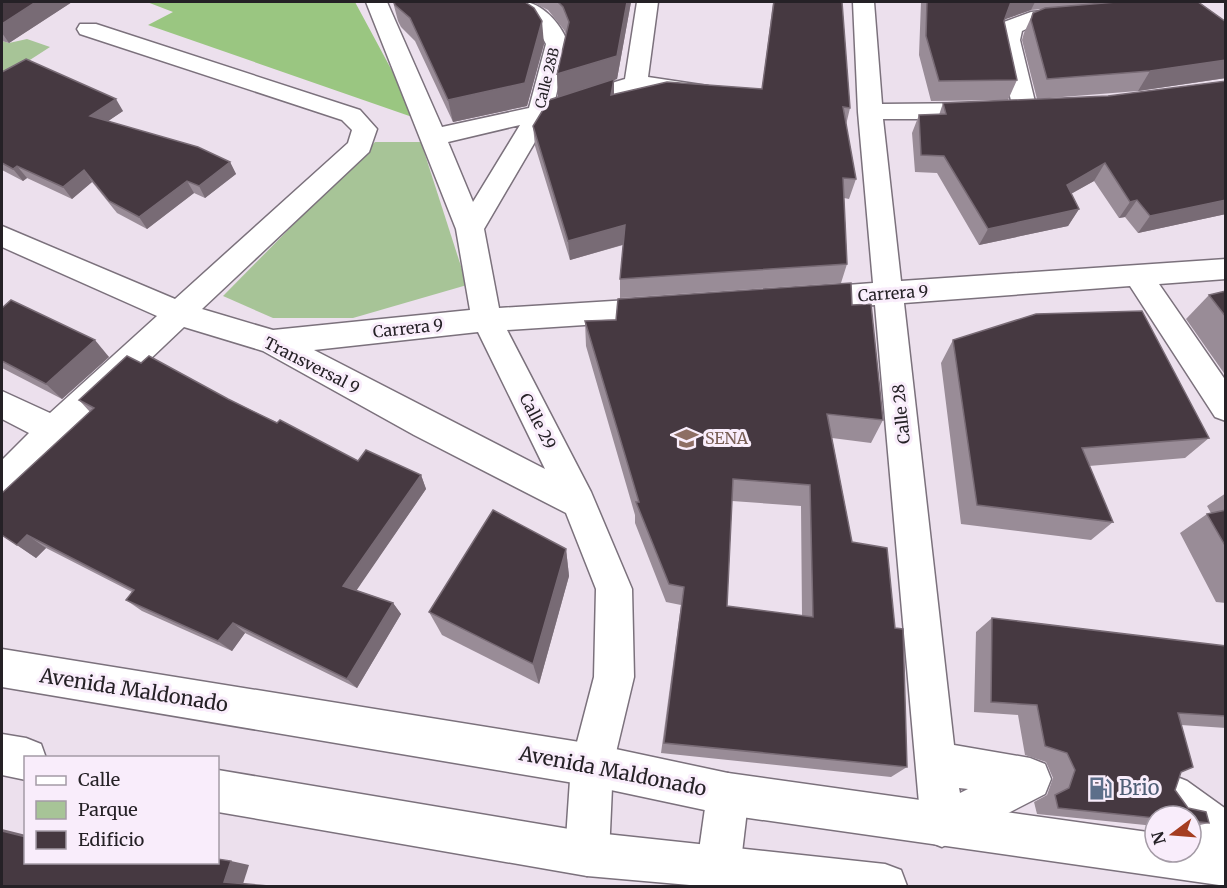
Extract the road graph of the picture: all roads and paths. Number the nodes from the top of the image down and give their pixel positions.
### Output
1 (376, 2) edge
2 (513, 2) edge
3 (647, 2) edge
4 (863, 2) edge
5 (1139, 4) edge
6 (88, 28) dead end
7 (636, 83) junction
8 (717, 93) edge
9 (870, 112) junction
10 (540, 113) junction
11 (434, 137) junction
12 (470, 229) junction
13 (2, 236) edge
14 (1226, 269) edge
15 (1138, 275) junction
16 (890, 293) junction
17 (783, 300) edge
18 (688, 307) edge
19 (180, 314) junction
20 (487, 320) junction
21 (273, 342) junction
22 (2, 404) edge
23 (1226, 408) edge
24 (53, 430) junction
25 (2, 482) edge
26 (579, 503) junction
27 (2, 668) edge
28 (2, 755) edge
29 (24, 759) edge
30 (936, 763) junction
31 (592, 765) junction
32 (219, 791) edge
33 (729, 794) junction
34 (1172, 796) edge
35 (942, 826) junction
36 (1226, 836) edge
37 (587, 854) junction
38 (1226, 864) edge
39 (716, 876) edge
40 (885, 886) edge

1 - 11 street, Calle 29
2 - 10 street, Calle 28B
3 - 7 street
4 - 9 street, Calle 28
5 - 9 street
6 - 19 street
7 - 8 street
7 - 10 street
9 - 16 street, Calle 28
10 - 11 street
10 - 12 street, Calle 28B
11 - 12 street, Calle 29
12 - 20 street, Calle 29
13 - 19 street, Transversal 9
14 - 15 street, Carrera 9
15 - 16 street, Carrera 9
15 - 23 street
16 - 17 street, Carrera 9
16 - 30 street, Calle 28
18 - 20 street, Carrera 9
19 - 21 street, Transversal 9
19 - 24 street
20 - 21 street, Carrera 9
20 - 26 street, Calle 29
21 - 26 street, Transversal 9
22 - 24 street
24 - 25 street
26 - 31 street, Calle 29
27 - 31 street, Avenida Maldonado
28 - 29 street
30 - 35 street, Calle 28
30 - 35 street
31 - 33 street, Avenida Maldonado
31 - 37 street, Calle 29
32 - 37 street
33 - 35 street, Avenida Maldonado
33 - 39 street
34 - 36 street
35 - 38 street, Avenida Maldonado
37 - 39 street
39 - 40 street

